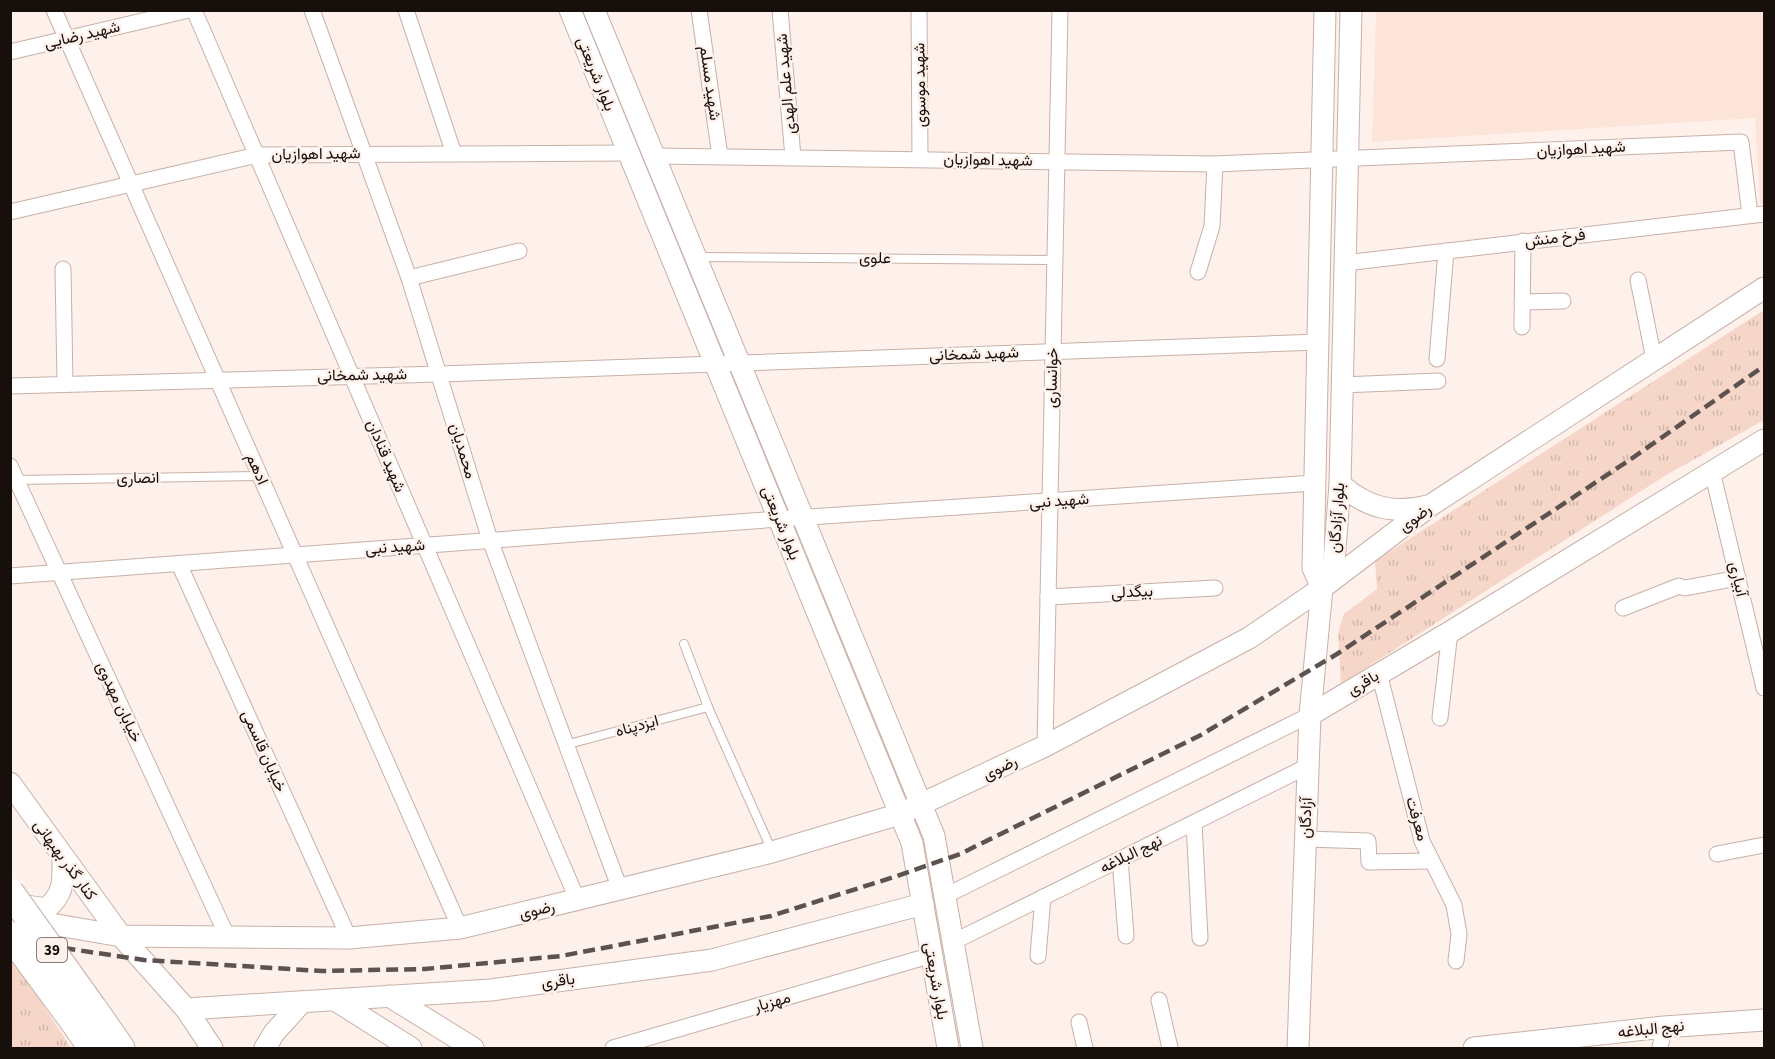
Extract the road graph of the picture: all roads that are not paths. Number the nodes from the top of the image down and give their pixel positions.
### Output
1 (54, 10) edge
2 (189, 10) edge
3 (194, 10) edge
4 (312, 10) edge
5 (406, 10) edge
6 (570, 10) edge
7 (594, 10) edge
8 (699, 10) edge
9 (780, 10) edge
10 (919, 10) edge
11 (1060, 10) edge
12 (1325, 10) edge
13 (1351, 10) edge
14 (66, 39) junction
15 (10, 52) edge
16 (365, 153) junction
17 (628, 153) junction
18 (454, 154) junction
19 (256, 155) junction
20 (654, 156) junction
21 (720, 156) junction
22 (792, 157) junction
23 (920, 159) junction
24 (1322, 160) junction
25 (1347, 160) junction
26 (1057, 161) junction
27 (1215, 164) junction
28 (130, 184) junction
29 (10, 212) edge
30 (1757, 214) edge
31 (1523, 242) junction
32 (519, 250) dead end
33 (1446, 250) junction
34 (696, 257) junction
35 (1055, 260) junction
36 (1345, 262) junction
37 (63, 269) dead end
38 (1198, 272) dead end
39 (409, 278) junction
40 (1638, 280) dead end
41 (1764, 288) edge
42 (1563, 301) dead end
43 (1522, 302) junction
44 (1522, 327) dead end
45 (1318, 342) junction
46 (1053, 351) junction
47 (1437, 359) dead end
48 (1654, 359) junction
49 (714, 362) junction
50 (739, 362) junction
51 (440, 374) junction
52 (351, 375) junction
53 (217, 379) junction
54 (1438, 381) dead end
55 (65, 384) junction
56 (1342, 385) junction
57 (10, 386) edge
58 (1764, 440) edge
59 (10, 465) edge
60 (1712, 471) junction
61 (260, 476) junction
62 (17, 480) junction
63 (1314, 483) junction
64 (1340, 484) junction
65 (1050, 501) junction
66 (1431, 506) junction
67 (803, 518) junction
68 (779, 519) junction
69 (490, 540) junction
70 (425, 545) junction
71 (295, 555) junction
72 (179, 564) junction
73 (60, 573) junction
74 (10, 576) edge
75 (1738, 578) junction
76 (1215, 588) dead end
77 (1322, 588) junction
78 (1048, 597) junction
79 (1623, 608) dead end
80 (1450, 632) junction
81 (684, 644) dead end
82 (1379, 673) junction
83 (1764, 688) edge
84 (708, 707) junction
85 (1310, 714) junction
86 (1440, 718) dead end
87 (565, 745) junction
88 (1045, 746) junction
89 (1308, 766) junction
90 (10, 783) edge
91 (921, 806) junction
92 (900, 814) junction
93 (1194, 823) junction
94 (1306, 839) junction
95 (1764, 845) edge
96 (772, 852) junction
97 (1717, 854) dead end
98 (63, 858) junction
99 (1120, 859) junction
100 (1431, 861) junction
101 (620, 889) junction
102 (10, 892) edge
103 (945, 896) junction
104 (1043, 897) junction
105 (578, 901) junction
106 (10, 904) edge
107 (923, 904) junction
108 (10, 916) edge
109 (460, 928) junction
110 (10, 935) edge
111 (121, 936) junction
112 (1126, 936) dead end
113 (228, 938) junction
114 (349, 938) junction
115 (1200, 938) dead end
116 (953, 942) junction
117 (932, 955) junction
118 (1038, 956) dead end
119 (1456, 961) dead end
120 (389, 996) junction
121 (334, 1000) junction
122 (1159, 1000) dead end
123 (302, 1002) junction
124 (186, 1009) junction
125 (83, 1015) junction
126 (1763, 1020) edge
127 (1080, 1022) dead end
128 (1664, 1027) junction
129 (92, 1048) edge
130 (121, 1048) edge
131 (212, 1048) edge
132 (264, 1048) edge
133 (411, 1048) edge
134 (473, 1048) edge
135 (613, 1048) edge
136 (948, 1048) edge
137 (972, 1048) edge
138 (1085, 1048) edge
139 (1170, 1048) edge
140 (1298, 1048) edge
141 (1486, 1048) edge
142 (1660, 1048) edge

1 - 14 street, ادهم
2 - 14 street, شهید رضایی
3 - 19 street, شهید قنادان
4 - 16 street, محمدیان
5 - 18 street
6 - 17 main road, بلوار شریعتی
7 - 20 main road, بلوار شریعتی
8 - 21 street, شهید مسلم
9 - 22 street, شهید علم الهدی
10 - 23 street, شهید موسوی
11 - 26 street, خوانساری
12 - 24 main road, بلوار آزادگان
13 - 25 main road, بلوار آزادگان
14 - 15 street, شهید رضایی
14 - 28 street, ادهم
16 - 18 street, شهید اهوازیان
16 - 19 street, شهید اهوازیان
16 - 39 street, محمدیان
17 - 18 street, شهید اهوازیان
17 - 49 main road, بلوار شریعتی
19 - 28 street, شهید اهوازیان
19 - 52 street, شهید قنادان
20 - 21 street, شهید اهوازیان
20 - 34 main road, بلوار شریعتی
21 - 22 street, شهید اهوازیان
22 - 23 street, شهید اهوازیان
23 - 26 street, شهید اهوازیان
24 - 25 street, شهید اهوازیان
24 - 27 street, شهید اهوازیان
24 - 45 main road, بلوار آزادگان
25 - 30 street, شهید اهوازیان
25 - 36 main road, بلوار آزادگان
26 - 27 street, شهید اهوازیان
26 - 35 street, خوانساری
27 - 38 street
28 - 29 street, شهید اهوازیان
28 - 53 street, ادهم
30 - 31 street, فرخ منش
31 - 33 street, فرخ منش
31 - 43 street
32 - 39 street
33 - 36 street, فرخ منش
33 - 47 street
34 - 35 lane, علوی
34 - 50 main road, بلوار شریعتی
35 - 46 street, خوانساری
36 - 56 main road, بلوار آزادگان
37 - 55 street
39 - 51 street, محمدیان
40 - 48 street
41 - 48 main road, رضوی
42 - 43 street
43 - 44 street
45 - 46 street, شهید شمخانی
45 - 63 main road, بلوار آزادگان
46 - 50 street, شهید شمخانی
46 - 65 street, خوانساری
48 - 66 main road, رضوی
49 - 50 street, شهید شمخانی
49 - 51 street, شهید شمخانی
49 - 68 main road, بلوار شریعتی
50 - 67 main road, بلوار شریعتی
51 - 52 street, شهید شمخانی
51 - 69 street, محمدیان
52 - 53 street, شهید شمخانی
52 - 70 street, شهید قنادان
53 - 55 street, شهید شمخانی
53 - 61 street, ادهم
54 - 56 street
55 - 57 street, شهید شمخانی
56 - 64 main road, بلوار آزادگان
58 - 60 main road, باقری
59 - 62 street, خیابان مهدوی
60 - 75 street, آبیاری
60 - 80 main road, باقری
61 - 62 lane, انصاری
61 - 71 street, ادهم
62 - 73 street, خیابان مهدوی
63 - 65 street, شهید نبی
63 - 77 main road, بلوار آزادگان
64 - 66 main road
64 - 77 main road, بلوار آزادگان
65 - 67 street, شهید نبی
65 - 78 street, خوانساری
66 - 77 main road, رضوی
67 - 68 street, شهید نبی
67 - 91 main road, بلوار شریعتی
68 - 69 street, شهید نبی
68 - 92 main road, بلوار شریعتی
69 - 70 street, شهید نبی
69 - 87 street, محمدیان
70 - 71 street, شهید نبی
70 - 105 street, شهید قنادان
71 - 72 street, شهید نبی
71 - 109 street, ادهم
72 - 73 street, شهید نبی
72 - 114 street, خیابان قاسمی
73 - 74 street, شهید نبی
73 - 113 street, خیابان مهدوی
75 - 79 street
75 - 83 street, آبیاری
76 - 78 street, بیگدلی
77 - 85 main road, آزادگان
77 - 88 main road, رضوی
78 - 88 street, خوانساری
80 - 82 main road, باقری
80 - 86 street
81 - 84 lane
82 - 85 main road, باقری
82 - 100 street, معرفت
84 - 87 lane, ایزدپناه
84 - 96 lane
85 - 89 main road, آزادگان
85 - 103 street, باقری
87 - 101 street, محمدیان
88 - 91 main road, رضوی
89 - 93 street, نهج البلاغه
89 - 94 main road, آزادگان
90 - 98 main road, کنار گذر بهبهانی
91 - 92 main road, رضوی
91 - 103 main road, بلوار شریعتی
92 - 96 main road, رضوی
92 - 107 main road, بلوار شریعتی
93 - 99 street, نهج البلاغه
93 - 115 street
94 - 100 street
94 - 140 main road, آزادگان
95 - 97 street
96 - 101 main road, رضوی
98 - 106 main road
98 - 111 main road, کنار گذر بهبهانی
99 - 104 street, نهج البلاغه
99 - 112 street
100 - 119 street, معرفت
101 - 105 main road, رضوی
102 - 125 highway, 39, bridge
103 - 116 main road, بلوار شریعتی
104 - 116 street, نهج البلاغه
104 - 118 street
105 - 109 main road, رضوی
107 - 117 main road, بلوار شریعتی
107 - 120 main road, باقری
108 - 111 main road, رضوی
109 - 114 main road, رضوی
110 - 125 highway, 39, bridge
111 - 113 main road, رضوی
111 - 124 main road, کنار گذر بهبهانی
113 - 114 main road, رضوی
116 - 137 main road, بلوار شریعتی
117 - 135 street, مهزیار
117 - 136 main road, بلوار شریعتی
120 - 121 main road, باقری
120 - 134 main road
121 - 123 main road, باقری
121 - 133 main road
122 - 139 street
123 - 124 main road, باقری
123 - 132 main road
124 - 131 main road, کنار گذر بهبهانی
125 - 129 highway, 39
125 - 130 highway, 39
126 - 128 main road, نهج البلاغه
127 - 138 street
128 - 141 main road, نهج البلاغه
128 - 142 street

